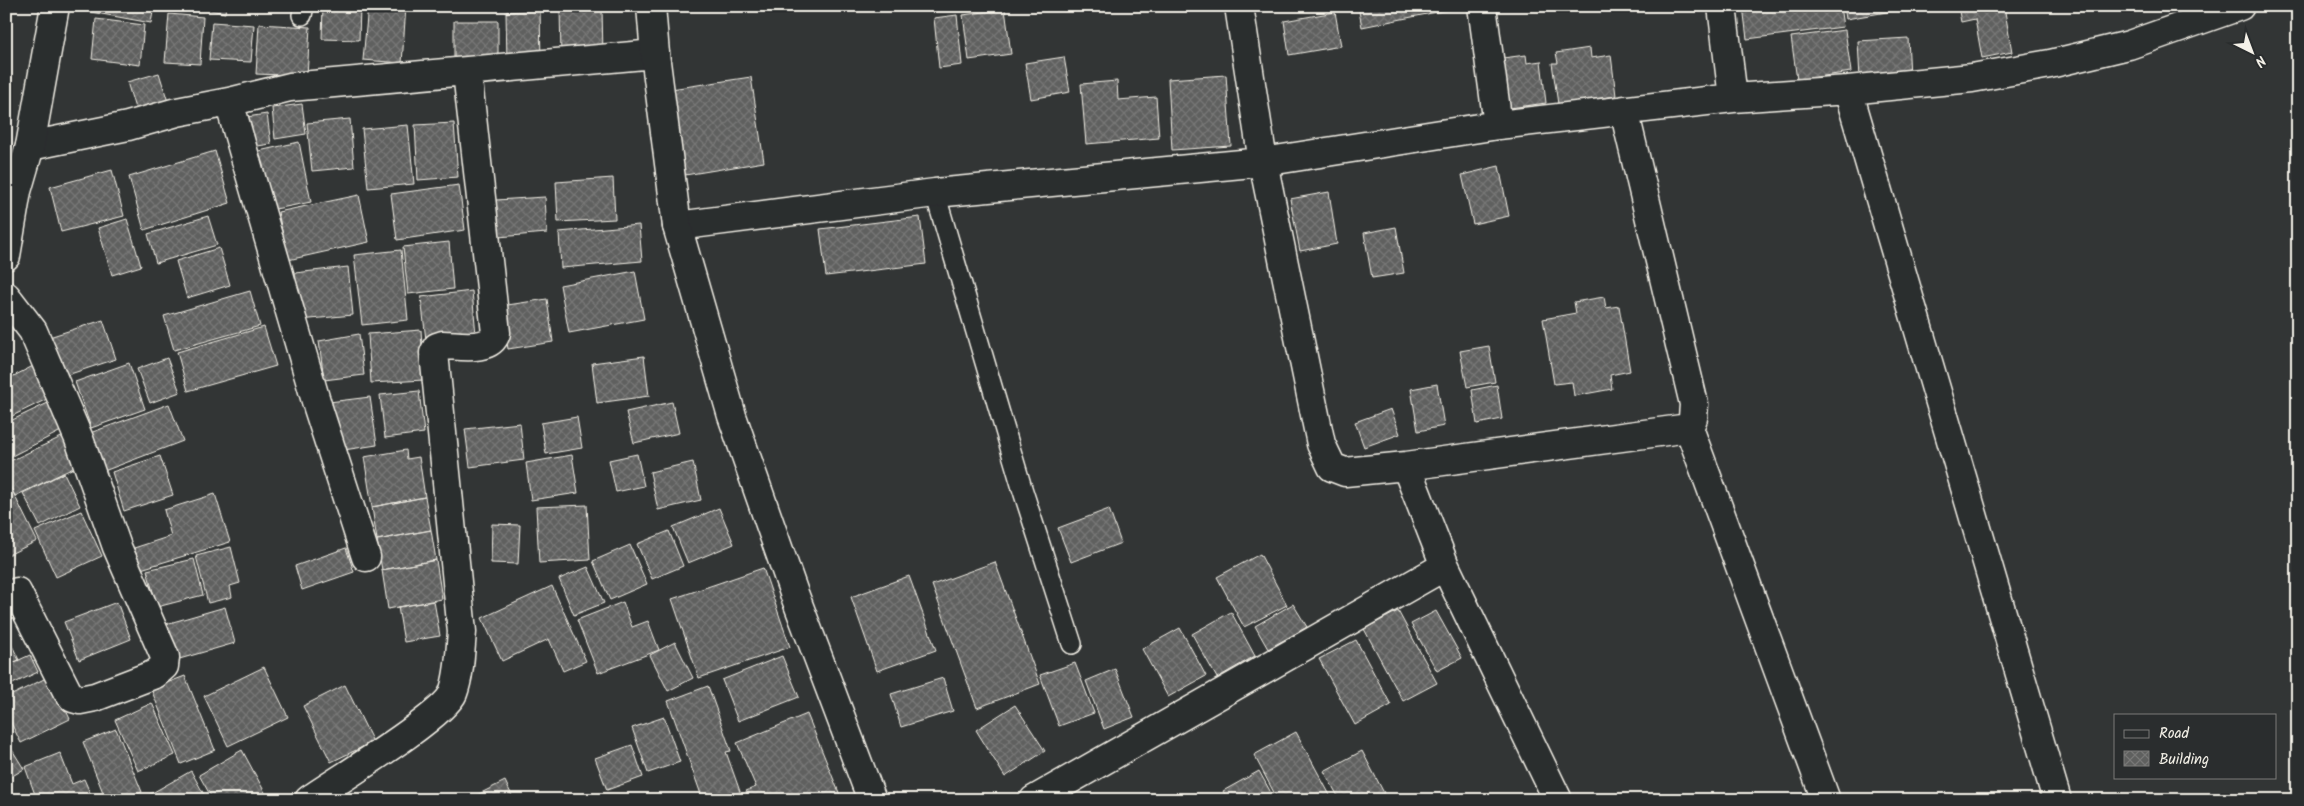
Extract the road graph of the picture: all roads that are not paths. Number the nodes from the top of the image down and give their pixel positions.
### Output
1 (55, 6) edge
2 (651, 6) edge
3 (1239, 6) edge
4 (1482, 6) edge
5 (1722, 6) edge
6 (2240, 6) edge
7 (655, 54) junction
8 (467, 72) junction
9 (1848, 90) junction
10 (1733, 98) junction
11 (229, 102) junction
12 (1624, 110) junction
13 (1498, 125) junction
14 (30, 146) junction
15 (1263, 162) junction
16 (935, 193) junction
17 (677, 226) junction
18 (6, 256) edge
19 (6, 296) edge
20 (1689, 428) junction
21 (1406, 466) junction
22 (366, 557) dead end
23 (1445, 566) junction
24 (17, 592) dead end
25 (1072, 644) dead end
26 (870, 799) edge
27 (309, 800) edge
28 (1034, 800) edge
29 (1558, 800) edge
30 (1826, 800) edge
31 (2057, 800) edge

1 - 14 street
2 - 7 street
3 - 15 street
4 - 13 street
5 - 10 street
6 - 9 street
7 - 8 street
7 - 17 street
8 - 11 street
8 - 27 street
9 - 10 street
9 - 31 street
10 - 12 street
11 - 14 street
11 - 22 street
12 - 13 street
12 - 20 street
13 - 15 street
14 - 18 street
15 - 16 street
15 - 21 street
16 - 17 street
16 - 25 lane
17 - 26 street
19 - 24 street
20 - 21 street
20 - 30 street
21 - 23 street
23 - 28 street
23 - 29 street

